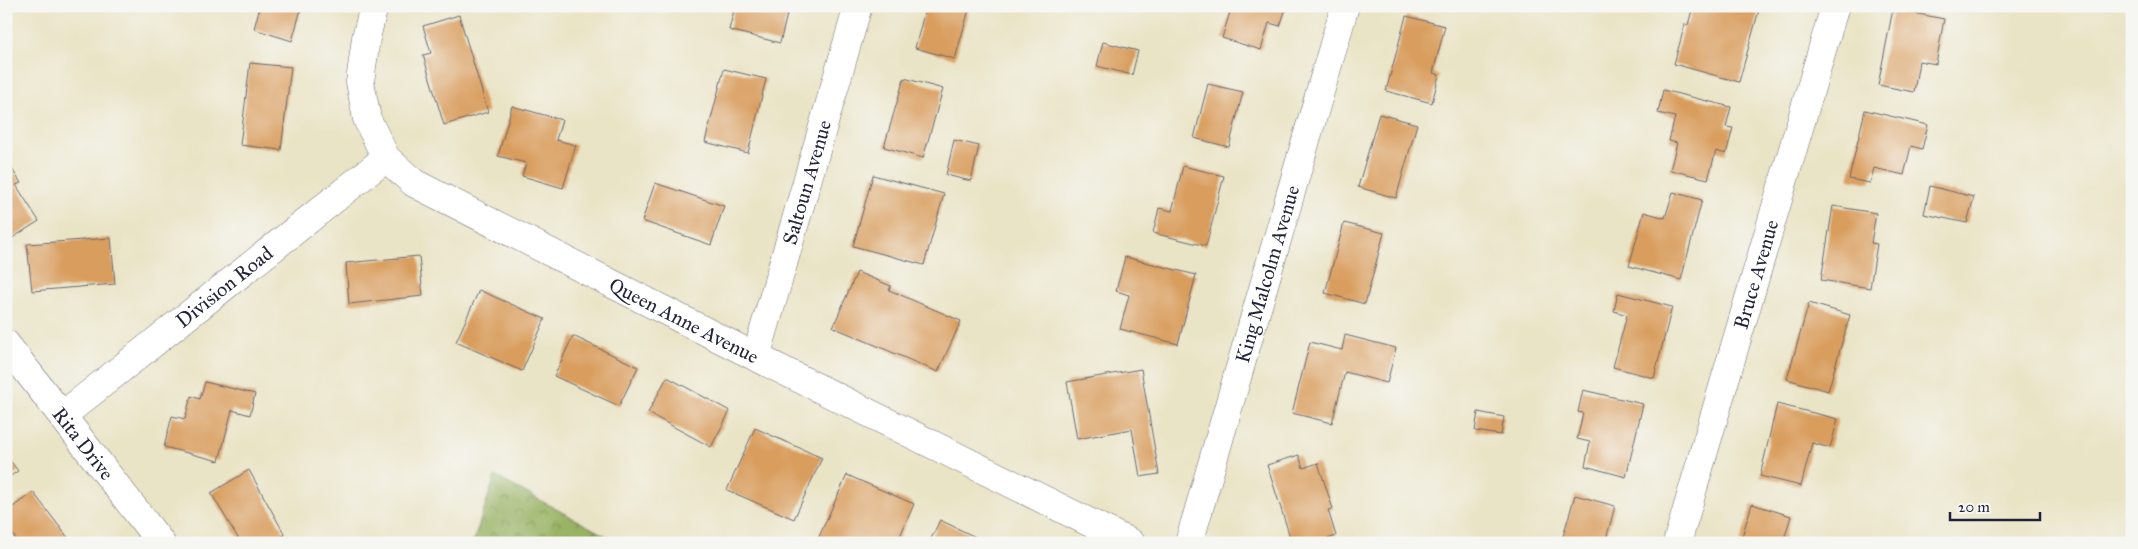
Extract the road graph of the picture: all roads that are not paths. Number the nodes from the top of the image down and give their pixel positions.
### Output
1 (374, 6) edge
2 (858, 6) edge
3 (1345, 6) edge
4 (1835, 6) edge
5 (386, 158) junction
6 (6, 344) edge
7 (756, 357) junction
8 (63, 415) junction
9 (162, 543) edge
10 (1131, 543) edge
11 (1189, 543) edge
12 (1677, 543) edge

1 - 5 street, Queen Anne Avenue
2 - 7 street, Saltoun Avenue
3 - 11 street, King Malcolm Avenue
4 - 12 street, Bruce Avenue
5 - 7 street, Queen Anne Avenue
5 - 8 street, Division Road
6 - 8 street, Rita Drive
7 - 10 street, Queen Anne Avenue
8 - 9 street, Rita Drive

